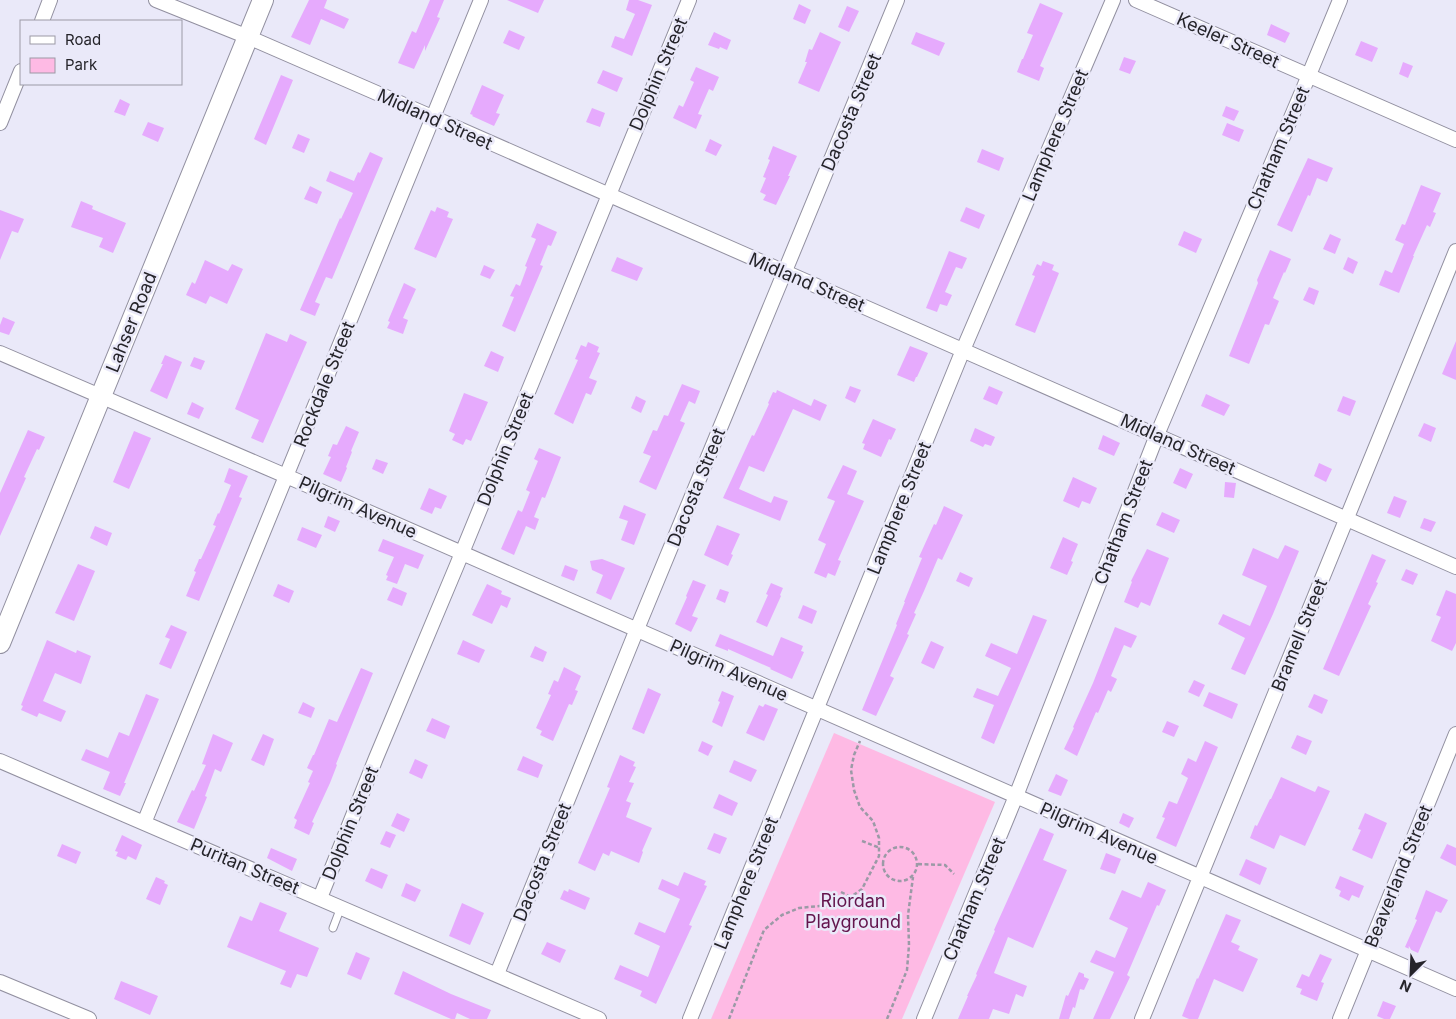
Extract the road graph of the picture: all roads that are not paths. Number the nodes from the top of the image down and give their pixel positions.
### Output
1 (50, 0) edge
2 (156, 0) edge
3 (263, 0) edge
4 (481, 0) edge
5 (689, 0) edge
6 (898, 0) edge
7 (1113, 0) edge
8 (1136, 0) edge
9 (1340, 0) edge
10 (42, 20) edge
11 (248, 38) junction
12 (20, 73) edge
13 (1309, 76) junction
14 (432, 118) junction
15 (0, 123) edge
16 (1456, 140) edge
17 (608, 195) junction
18 (1456, 251) edge
19 (784, 272) junction
20 (963, 350) junction
21 (0, 353) edge
22 (101, 396) junction
23 (1157, 435) junction
24 (286, 476) junction
25 (1347, 518) junction
26 (462, 553) junction
27 (1456, 566) edge
28 (637, 629) junction
29 (0, 643) edge
30 (818, 709) junction
31 (1456, 734) edge
32 (0, 761) edge
33 (1016, 796) junction
34 (144, 823) junction
35 (1201, 877) junction
36 (320, 898) junction
37 (341, 908) junction
38 (333, 928) dead end
39 (1368, 951) junction
40 (496, 974) junction
41 (0, 982) edge
42 (1456, 989) edge
43 (89, 1019) edge
44 (599, 1019) edge
45 (690, 1019) edge
46 (924, 1019) edge
47 (1142, 1019) edge
48 (1340, 1019) edge

1 - 10 street
2 - 11 street, Midland Street
3 - 11 main road, Lahser Road
4 - 14 street, Rockdale Street
5 - 17 street, Dolphin Street
6 - 19 street, Dacosta Street
7 - 20 street, Lamphere Street
8 - 13 street, Keeler Street
9 - 13 street, Chatham Street
11 - 14 street, Midland Street
11 - 22 main road, Lahser Road
12 - 15 street
13 - 16 street, Keeler Street
13 - 23 street, Chatham Street
14 - 17 street, Midland Street
14 - 24 street, Rockdale Street
17 - 19 street, Midland Street
17 - 26 street, Dolphin Street
18 - 25 street, Bramell Street
19 - 20 street, Midland Street
19 - 28 street, Dacosta Street
20 - 23 street, Midland Street
20 - 30 street, Lamphere Street
21 - 22 street, Pilgrim Avenue
22 - 24 street, Pilgrim Avenue
22 - 29 main road, Lahser Road
23 - 25 street, Midland Street
23 - 33 street, Chatham Street
24 - 26 street, Pilgrim Avenue
24 - 34 street, Rockdale Street
25 - 27 street, Midland Street
25 - 35 street, Bramell Street
26 - 28 street, Pilgrim Avenue
26 - 36 street, Dolphin Street
28 - 30 street, Pilgrim Avenue
28 - 40 street, Dacosta Street
30 - 33 street, Pilgrim Avenue
30 - 45 street, Lamphere Street
31 - 39 street, Beaverland Street
32 - 34 street, Puritan Street
33 - 35 street, Pilgrim Avenue
33 - 46 street, Chatham Street
34 - 36 street, Puritan Street
35 - 39 street, Pilgrim Avenue
35 - 47 street, Bramell Street
36 - 37 street, Puritan Street
37 - 38 lane
37 - 40 street, Puritan Street
39 - 42 street, Pilgrim Avenue
39 - 48 street, Beaverland Street
40 - 44 street, Puritan Street
41 - 43 street

